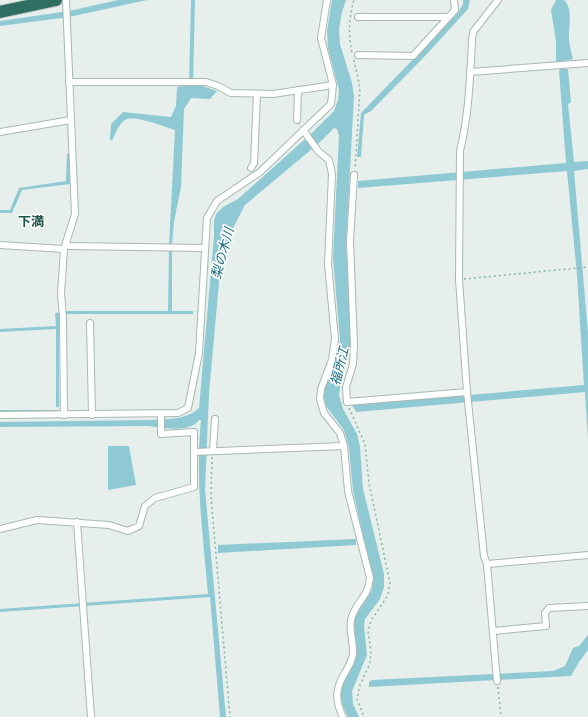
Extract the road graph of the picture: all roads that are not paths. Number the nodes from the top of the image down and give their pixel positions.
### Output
1 (56, 0) edge
2 (66, 0) edge
3 (327, 0) edge
4 (454, 0) edge
5 (498, 0) edge
6 (0, 12) edge
7 (358, 17) dead end
8 (448, 17) junction
9 (354, 55) road end
10 (588, 63) edge
11 (470, 72) junction
12 (69, 82) junction
13 (333, 85) junction
14 (298, 90) junction
15 (257, 94) junction
16 (71, 120) junction
17 (297, 120) dead end
18 (303, 130) junction
19 (0, 132) edge
20 (251, 168) dead end
21 (354, 175) road end
22 (0, 246) edge
23 (65, 246) junction
24 (205, 248) junction
25 (90, 323) dead end
26 (467, 392) junction
27 (161, 413) junction
28 (0, 415) edge
29 (64, 415) junction
30 (92, 415) junction
31 (215, 419) dead end
32 (344, 446) junction
33 (213, 451) junction
34 (194, 452) junction
35 (77, 522) junction
36 (0, 529) edge
37 (588, 555) edge
38 (487, 564) junction
39 (588, 606) edge
40 (493, 631) junction
41 (497, 681) road end
42 (91, 717) edge
43 (343, 717) edge

1 - 6 highway
2 - 12 street
3 - 13 street
4 - 8 street
5 - 11 street
7 - 8 street
8 - 9 street
10 - 11 street
11 - 26 street
12 - 15 street
12 - 16 street
13 - 14 street
13 - 18 street
14 - 15 street
14 - 17 street
15 - 20 street
16 - 19 street
16 - 23 street
18 - 24 street
18 - 32 street
21 - 26 street
22 - 23 street
23 - 24 street
23 - 29 street
24 - 27 street
25 - 30 street
26 - 38 street
27 - 30 street
27 - 34 street
28 - 29 street
29 - 30 street
31 - 33 street
32 - 33 street
32 - 43 street
33 - 34 street
34 - 35 street
35 - 36 street
35 - 42 street
37 - 38 street
38 - 40 street
39 - 40 street
40 - 41 street

